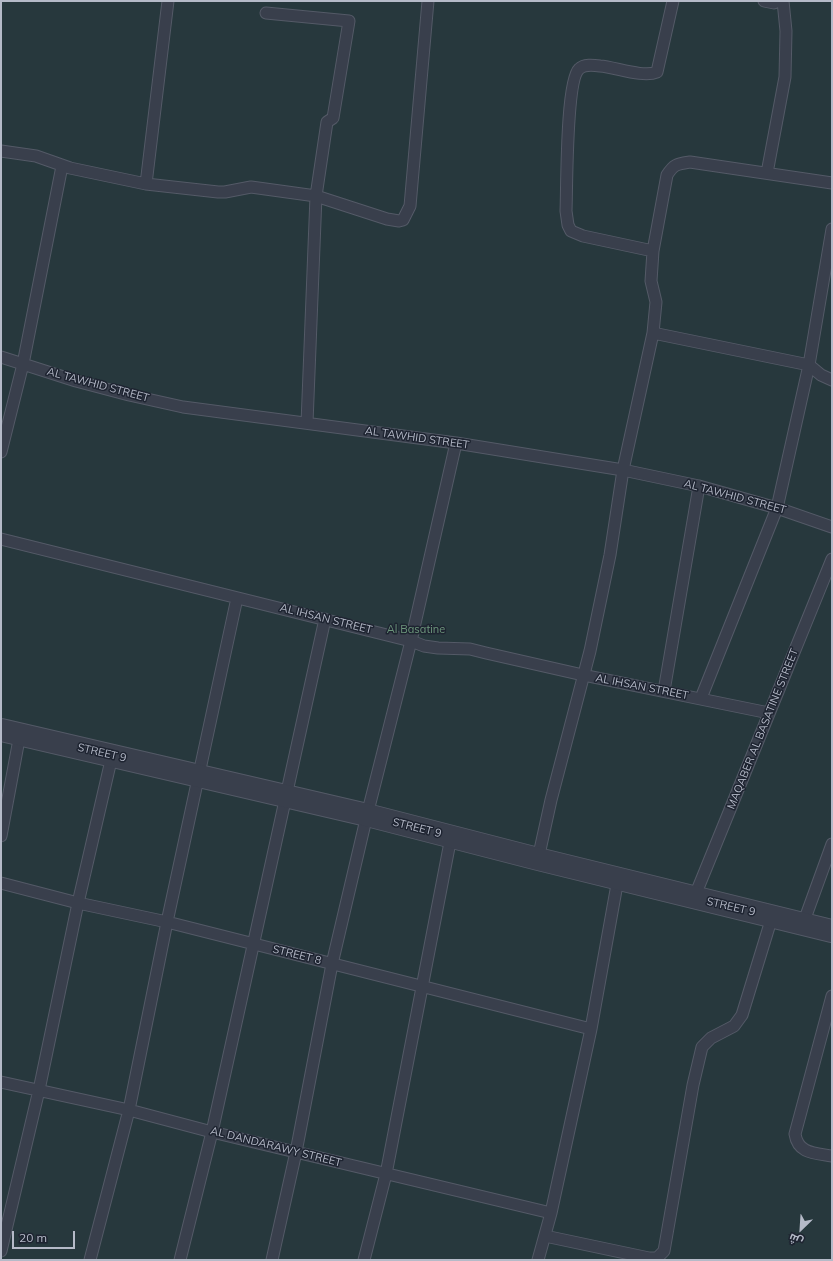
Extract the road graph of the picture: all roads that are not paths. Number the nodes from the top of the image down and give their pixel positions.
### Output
1 (168, 1) edge
2 (428, 1) edge
3 (673, 1) edge
4 (764, 1) edge
5 (779, 1) edge
6 (783, 1) edge
7 (266, 13) dead end
8 (1, 151) edge
9 (62, 166) junction
10 (766, 173) junction
11 (832, 183) edge
12 (146, 184) junction
13 (316, 196) junction
14 (832, 229) edge
15 (653, 251) junction
16 (653, 333) junction
17 (1, 357) edge
18 (23, 364) junction
19 (809, 365) junction
20 (832, 380) edge
21 (307, 423) junction
22 (456, 443) junction
23 (1, 452) edge
24 (622, 470) junction
25 (699, 486) junction
26 (777, 508) junction
27 (832, 527) edge
28 (1, 539) edge
29 (832, 559) edge
30 (237, 598) junction
31 (325, 619) junction
32 (411, 641) junction
33 (582, 675) junction
34 (664, 691) junction
35 (701, 698) junction
36 (769, 713) junction
37 (10, 732) edge
38 (112, 756) junction
39 (198, 776) junction
40 (285, 796) junction
41 (367, 816) junction
42 (1, 836) edge
43 (451, 837) junction
44 (832, 844) edge
45 (538, 860) junction
46 (618, 879) junction
47 (1, 883) edge
48 (694, 898) junction
49 (78, 903) junction
50 (772, 916) junction
51 (167, 922) junction
52 (803, 924) junction
53 (832, 931) edge
54 (252, 944) junction
55 (332, 964) junction
56 (422, 986) junction
57 (832, 996) edge
58 (591, 1029) junction
59 (1, 1082) edge
60 (39, 1090) junction
61 (129, 1110) junction
62 (212, 1132) junction
63 (296, 1152) junction
64 (832, 1156) edge
65 (386, 1174) junction
66 (551, 1214) junction
67 (545, 1236) junction
68 (1, 1251) edge
69 (90, 1260) edge
70 (180, 1260) edge
71 (272, 1260) edge
72 (364, 1260) edge
73 (538, 1260) edge

1 - 12 lane
2 - 13 lane
3 - 15 lane
4 - 5 lane
6 - 10 lane
7 - 13 lane
8 - 9 lane
9 - 12 lane
9 - 18 lane
10 - 11 lane
10 - 15 lane
12 - 13 lane
13 - 21 lane
14 - 19 lane
15 - 16 lane
16 - 19 lane
16 - 24 lane
17 - 18 lane, AL TAWHID STREET
18 - 21 lane, AL TAWHID STREET
18 - 23 lane
19 - 20 lane
19 - 26 lane
21 - 22 lane, AL TAWHID STREET
22 - 24 lane, AL TAWHID STREET
22 - 32 lane
24 - 25 lane, AL TAWHID STREET
24 - 33 lane
25 - 26 lane, AL TAWHID STREET
25 - 34 lane
26 - 27 lane, AL TAWHID STREET
26 - 35 lane
28 - 30 lane, AL IHSAN STREET
29 - 36 lane, MAQABER AL BASATINE STREET
30 - 31 lane, AL IHSAN STREET
30 - 39 lane
31 - 32 lane, AL IHSAN STREET
31 - 40 lane
32 - 33 lane, AL IHSAN STREET
32 - 41 lane
33 - 34 lane, AL IHSAN STREET
33 - 45 lane
34 - 35 lane, AL IHSAN STREET
35 - 36 lane, AL IHSAN STREET
36 - 48 lane, MAQABER AL BASATINE STREET
37 - 38 street, STREET 9
37 - 42 lane
38 - 39 street, STREET 9
38 - 49 lane
39 - 40 street, STREET 9
39 - 51 lane
40 - 41 street, STREET 9
40 - 54 lane
41 - 43 street, STREET 9
41 - 55 lane
43 - 45 street, STREET 9
43 - 56 lane
44 - 52 lane
45 - 46 street, STREET 9
46 - 48 street, STREET 9
46 - 58 lane
47 - 49 lane, STREET 8
48 - 50 street, STREET 9
49 - 51 lane, STREET 8
49 - 60 lane
50 - 52 street, STREET 9
50 - 67 lane
51 - 54 lane, STREET 8
51 - 61 lane
52 - 53 street, STREET 9
54 - 55 lane, STREET 8
54 - 62 lane
55 - 56 lane, STREET 8
55 - 63 lane
56 - 58 lane, STREET 8
56 - 65 lane
57 - 64 lane
58 - 66 lane
59 - 60 lane, AL DANDARAWY STREET
60 - 61 lane, AL DANDARAWY STREET
60 - 68 lane
61 - 62 lane, AL DANDARAWY STREET
61 - 69 lane
62 - 63 lane, AL DANDARAWY STREET
62 - 70 lane
63 - 65 lane, AL DANDARAWY STREET
63 - 71 lane
65 - 66 lane, AL DANDARAWY STREET
65 - 72 lane
66 - 67 lane
67 - 73 lane

